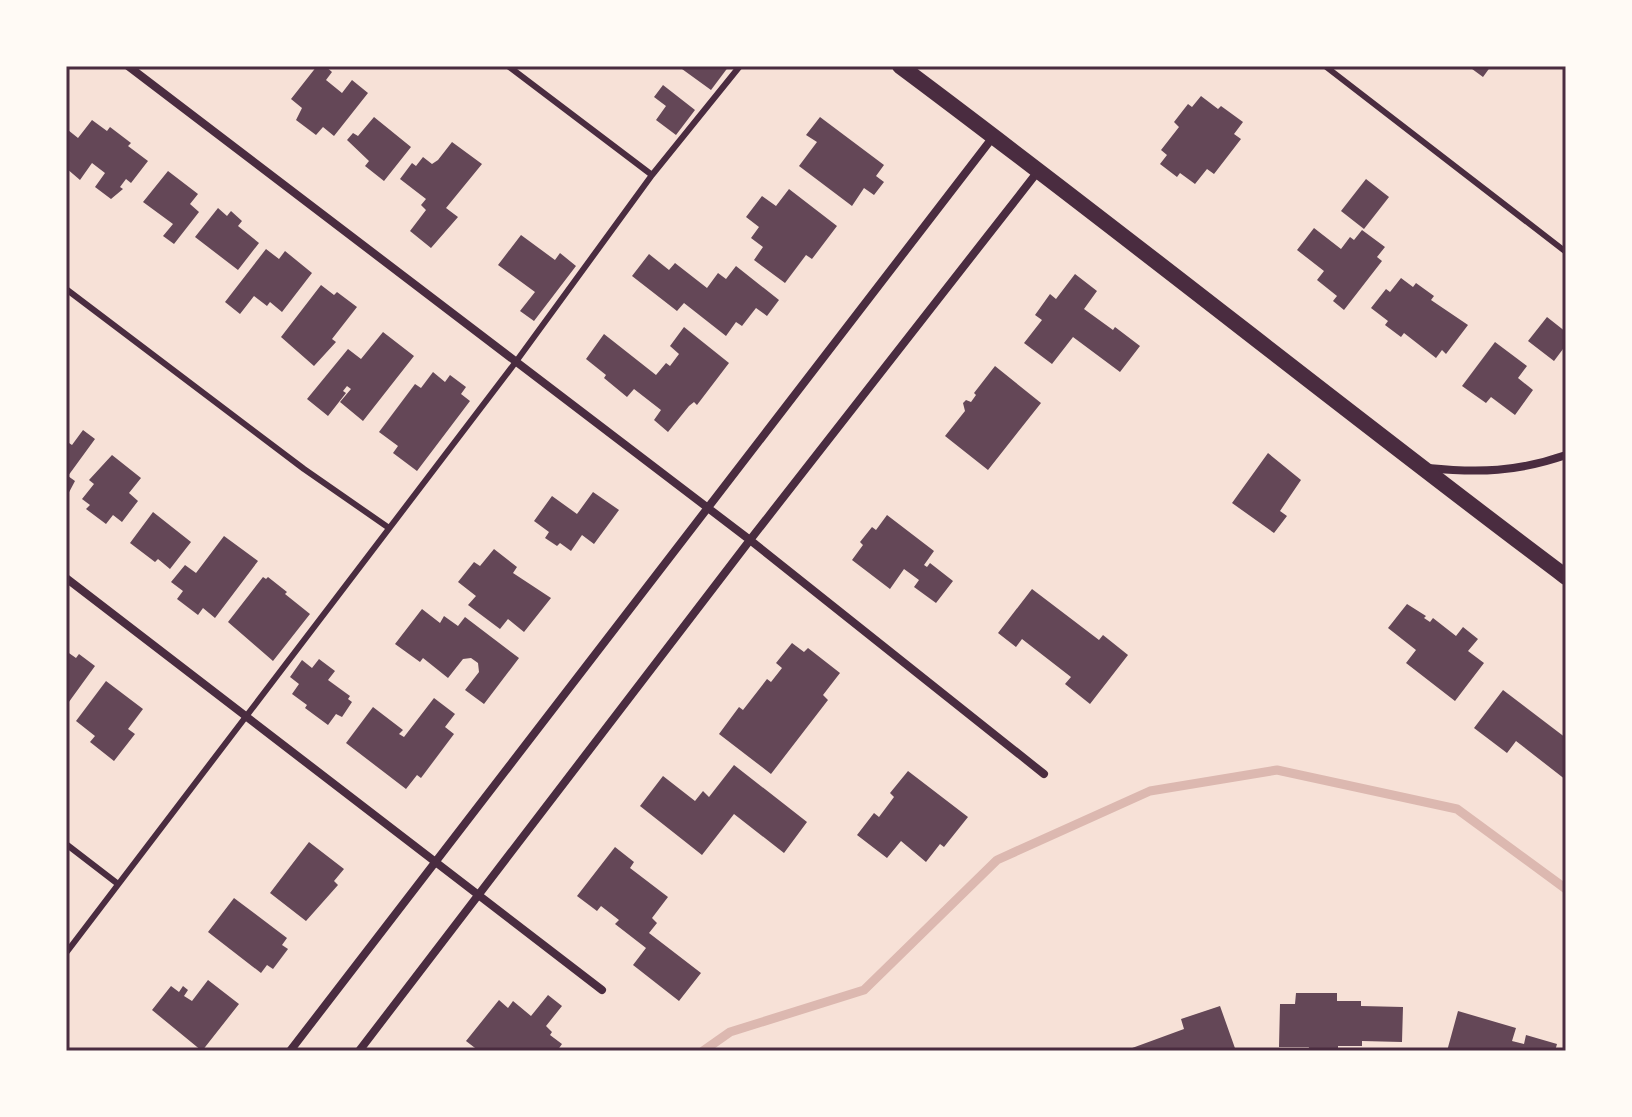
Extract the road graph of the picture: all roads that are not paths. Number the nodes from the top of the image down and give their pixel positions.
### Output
1 (128, 66) edge
2 (508, 66) edge
3 (740, 66) edge
4 (900, 66) edge
5 (1325, 66) edge
6 (994, 136) junction
7 (1039, 170) junction
8 (652, 175) junction
9 (1566, 252) edge
10 (66, 289) edge
11 (515, 363) junction
12 (1566, 455) edge
13 (1420, 467) junction
14 (707, 509) junction
15 (389, 528) junction
16 (750, 540) junction
17 (1566, 577) edge
18 (66, 578) edge
19 (245, 715) junction
20 (1044, 774) dead end
21 (66, 844) edge
22 (436, 863) junction
23 (118, 884) junction
24 (479, 896) junction
25 (66, 953) edge
26 (602, 990) dead end
27 (290, 1051) edge
28 (359, 1051) edge

1 - 11 street
2 - 8 lane
3 - 8 lane
4 - 6 main road
5 - 9 lane
6 - 7 main road
6 - 14 street
7 - 13 main road
7 - 16 street
8 - 11 lane
10 - 15 lane
11 - 14 street
11 - 15 lane
12 - 13 street
13 - 17 main road
14 - 16 street
14 - 22 street
15 - 19 lane
16 - 20 street
16 - 24 street
18 - 19 street
19 - 22 street
19 - 23 lane
21 - 23 lane
22 - 24 street
22 - 27 street
23 - 25 lane
24 - 26 street
24 - 28 street

